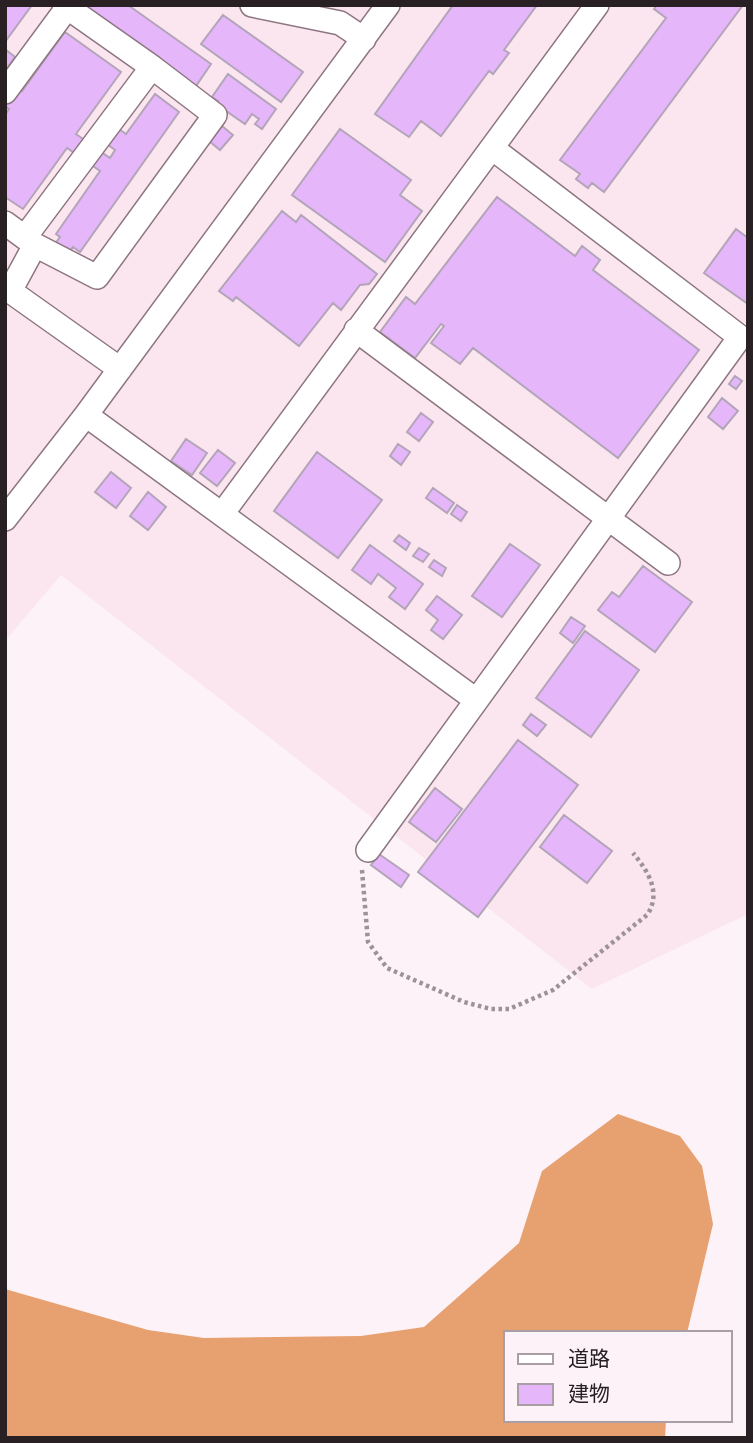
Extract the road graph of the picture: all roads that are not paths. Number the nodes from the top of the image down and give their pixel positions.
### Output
1 (252, 5) edge
2 (388, 5) edge
3 (597, 5) edge
4 (65, 6) edge
5 (364, 39) junction
6 (152, 67) junction
7 (5, 92) edge
8 (492, 148) junction
9 (5, 223) edge
10 (30, 241) junction
11 (356, 330) junction
12 (120, 369) junction
13 (86, 415) junction
14 (222, 514) junction
15 (607, 517) junction
16 (5, 519) edge
17 (668, 563) dead end
18 (476, 700) junction
19 (368, 850) road end

1 - 5 street
2 - 5 street
3 - 8 street
4 - 6 street
4 - 7 street
5 - 12 street
6 - 10 street
6 - 10 street
8 - 11 street
8 - 15 street
9 - 10 street
10 - 12 street
11 - 14 street
11 - 15 street
12 - 13 street
13 - 14 street
13 - 16 street
14 - 18 street
15 - 17 street
15 - 18 street
18 - 19 street

